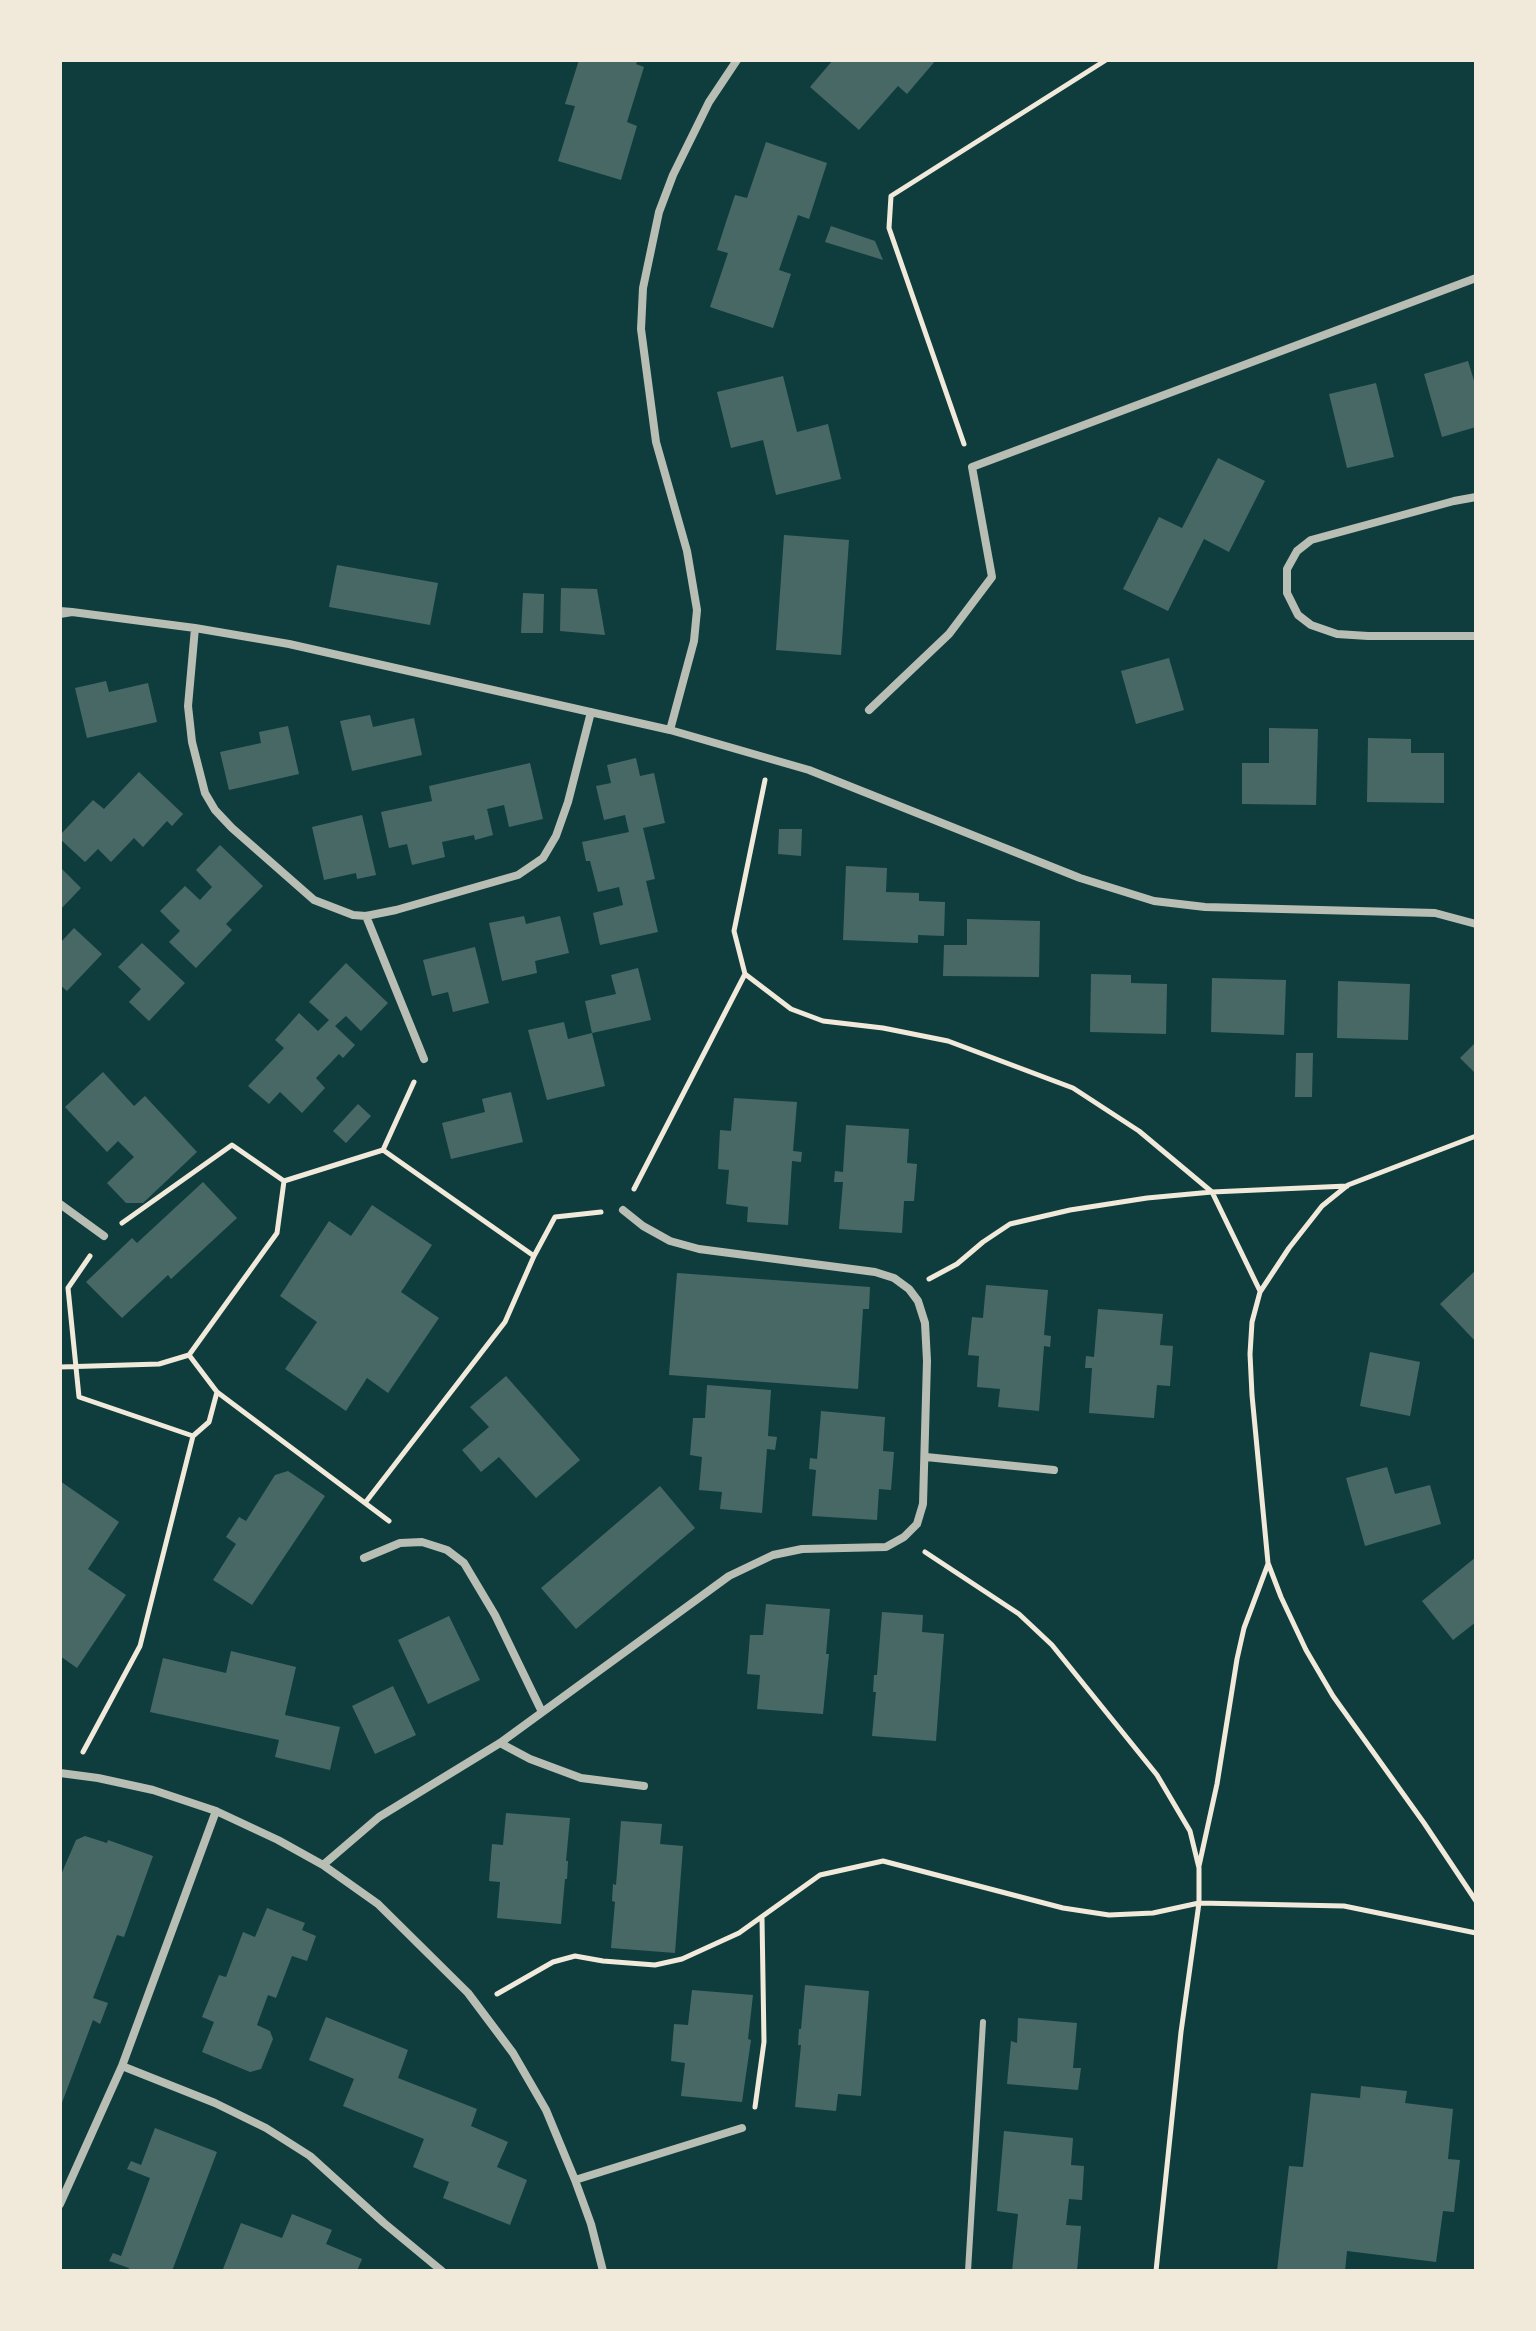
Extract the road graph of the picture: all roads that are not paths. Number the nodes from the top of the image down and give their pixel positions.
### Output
1 (737, 60) edge
2 (1476, 278) edge
3 (1476, 497) edge
4 (60, 612) edge
5 (195, 628) junction
6 (1476, 636) edge
7 (869, 710) dead end
8 (591, 712) junction
9 (670, 730) junction
10 (366, 916) junction
11 (1476, 924) edge
12 (424, 1059) road end
13 (60, 1204) edge
14 (623, 1210) road end
15 (104, 1236) road end
16 (926, 1457) junction
17 (1054, 1470) dead end
18 (364, 1558) dead end
19 (542, 1712) junction
20 (500, 1743) junction
21 (60, 1773) edge
22 (644, 1786) dead end
23 (216, 1811) junction
24 (323, 1865) junction
25 (983, 2022) dead end
26 (122, 2066) junction
27 (742, 2128) road end
28 (575, 2180) junction
29 (60, 2204) edge
30 (442, 2271) edge
31 (603, 2271) edge
32 (968, 2271) edge

1 - 9 street
2 - 7 street
3 - 6 street
4 - 5 street
5 - 8 street
5 - 10 street
8 - 9 street
8 - 10 street
9 - 11 street
10 - 12 street
13 - 15 street
14 - 16 street
16 - 17 street
16 - 19 street
18 - 19 street
19 - 20 street
20 - 22 street
20 - 24 street
21 - 23 street
23 - 24 street
23 - 26 street
24 - 28 street
25 - 32 lane
26 - 29 street
26 - 30 street
27 - 28 street
28 - 31 street

